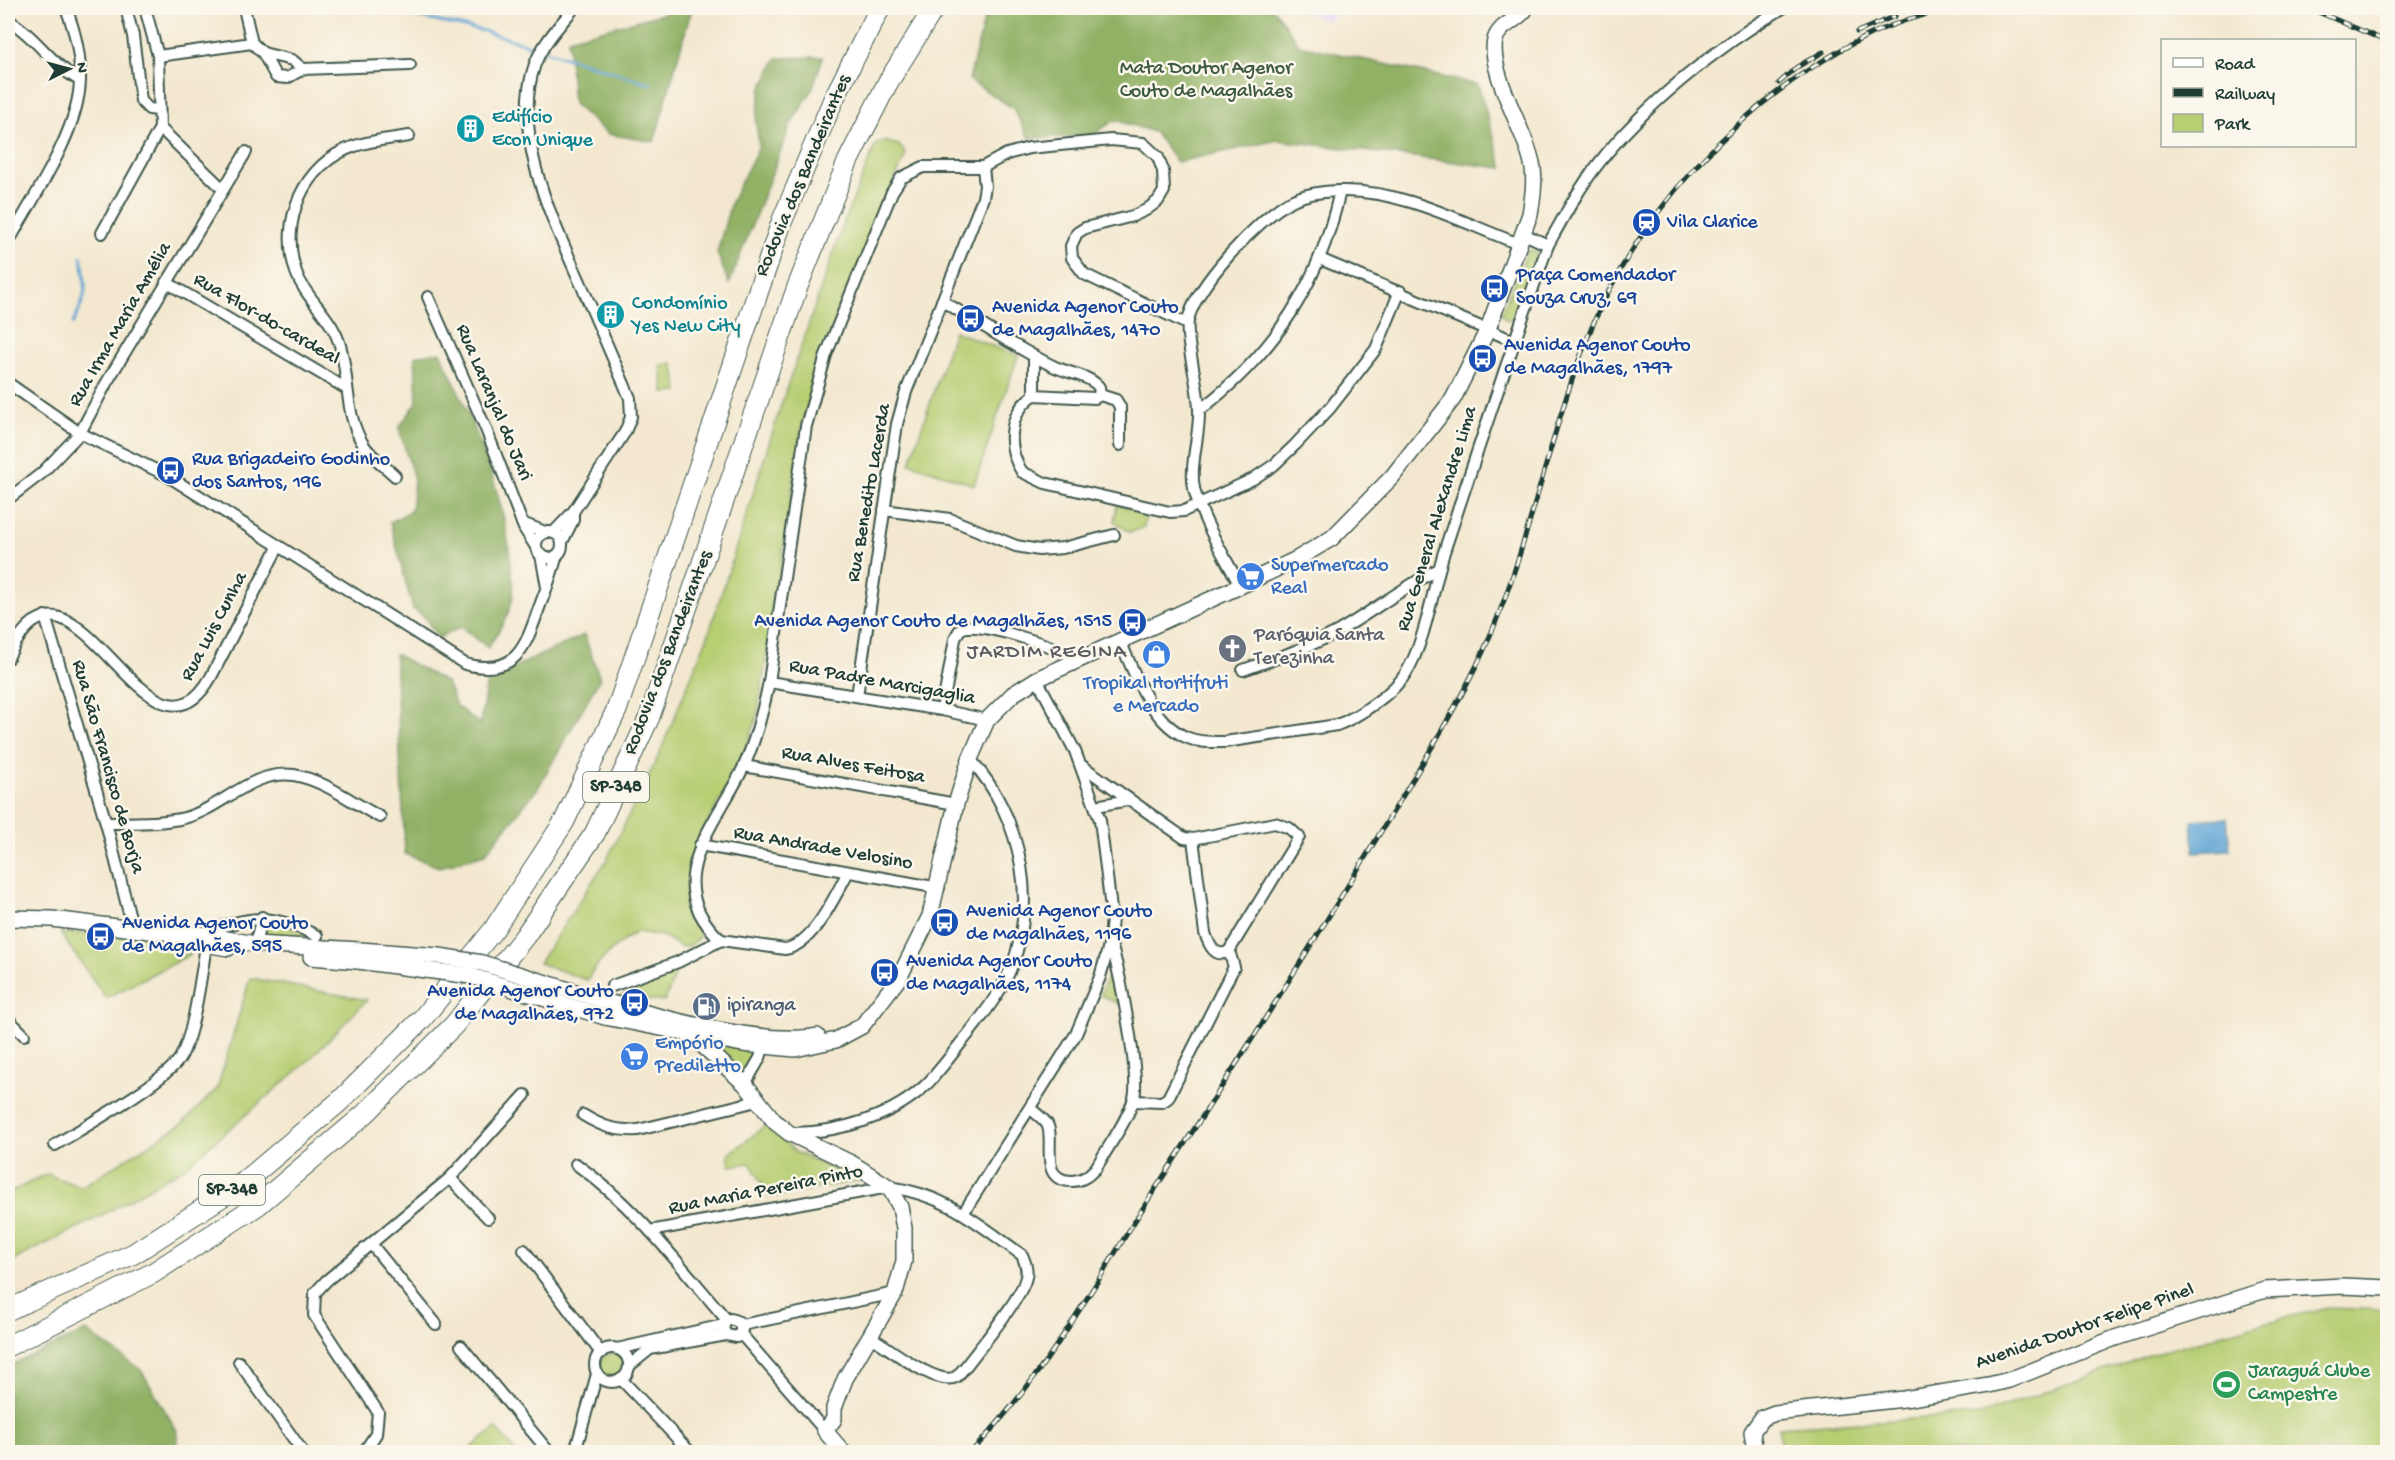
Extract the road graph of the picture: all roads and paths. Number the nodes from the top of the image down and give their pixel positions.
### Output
1 (66, 8) edge
2 (126, 8) edge
3 (145, 8) edge
4 (244, 8) edge
5 (574, 8) edge
6 (880, 8) edge
7 (934, 8) edge
8 (1528, 8) edge
9 (1783, 8) edge
10 (8, 20) edge
11 (252, 43) junction
12 (263, 53) junction
13 (158, 56) junction
14 (410, 65) dead end
15 (303, 69) junction
16 (80, 80) junction
17 (158, 110) junction
18 (160, 128) junction
19 (410, 136) dead end
20 (246, 152) dead end
21 (983, 166) junction
22 (222, 188) junction
23 (1341, 191) junction
24 (102, 233) dead end
25 (1522, 239) junction
26 (8, 243) edge
27 (1548, 245) junction
28 (1320, 260) junction
29 (166, 282) junction
30 (1400, 291) junction
31 (428, 297) dead end
32 (942, 301) junction
33 (1187, 324) junction
34 (1488, 329) junction
35 (1514, 340) junction
36 (1034, 357) junction
37 (8, 383) edge
38 (347, 388) junction
39 (1034, 395) junction
40 (1100, 395) junction
41 (1200, 410) junction
42 (80, 433) junction
43 (1120, 445) dead end
44 (395, 476) dead end
45 (8, 499) edge
46 (1200, 505) junction
47 (884, 510) junction
48 (573, 512) junction
49 (522, 523) junction
50 (549, 532) junction
51 (1114, 535) dead end
52 (562, 542) junction
53 (278, 546) junction
54 (538, 551) junction
55 (557, 555) junction
56 (1439, 569) junction
57 (1240, 586) junction
58 (547, 587) junction
59 (45, 616) junction
60 (1120, 641) junction
61 (8, 658) edge
62 (1076, 660) junction
63 (1242, 670) dead end
64 (1037, 679) junction
65 (770, 682) junction
66 (857, 696) junction
67 (942, 710) junction
68 (987, 720) junction
69 (970, 759) junction
70 (1080, 765) junction
71 (744, 766) junction
72 (1128, 800) junction
73 (956, 804) junction
74 (1096, 806) junction
75 (380, 817) dead end
76 (106, 823) junction
77 (1193, 839) junction
78 (700, 845) junction
79 (848, 872) junction
80 (939, 888) junction
81 (262, 917) junction
82 (8, 918) edge
83 (133, 929) junction
84 (317, 936) dead end
85 (203, 940) junction
86 (721, 940) junction
87 (1110, 942) junction
88 (255, 944) junction
89 (1229, 951) junction
90 (359, 956) junction
91 (612, 986) dead end
92 (8, 1019) edge
93 (698, 1031) junction
94 (682, 1034) junction
95 (24, 1035) dead end
96 (765, 1042) junction
97 (708, 1051) junction
98 (745, 1084) junction
99 (525, 1095) dead end
100 (757, 1101) junction
101 (1133, 1101) junction
102 (1030, 1108) junction
103 (583, 1115) dead end
104 (789, 1133) junction
105 (55, 1145) dead end
106 (576, 1164) dead end
107 (450, 1178) junction
108 (889, 1187) junction
109 (964, 1212) junction
110 (488, 1218) dead end
111 (650, 1232) junction
112 (372, 1245) junction
113 (524, 1250) dead end
114 (2388, 1288) edge
115 (896, 1293) junction
116 (8, 1310) edge
117 (436, 1324) dead end
118 (725, 1327) junction
119 (741, 1330) junction
120 (871, 1336) junction
121 (8, 1346) edge
122 (461, 1346) dead end
123 (617, 1349) junction
124 (601, 1353) junction
125 (239, 1362) dead end
126 (629, 1366) junction
127 (597, 1374) junction
128 (621, 1379) junction
129 (825, 1431) junction
130 (303, 1452) edge
131 (364, 1452) edge
132 (549, 1452) edge
133 (575, 1452) edge
134 (690, 1452) edge
135 (843, 1452) edge
136 (1755, 1452) edge

1 - 16 street
2 - 17 street
3 - 13 street
4 - 11 street
5 - 48 street
6 - 116 highway, Rodovia dos Bandeirantes / SP-348
7 - 121 highway, Rodovia dos Bandeirantes / SP-348
8 - 25 street
9 - 27 street, Rua General Alexandre Lima
10 - 16 street
11 - 12 street
11 - 13 street
12 - 15 street
12 - 15 street
13 - 17 street
14 - 15 street
16 - 26 street
17 - 18 street
18 - 22 street
18 - 24 street
19 - 38 street
20 - 22 street, Rua Irma Maria Amélia
21 - 32 street, Rua Benedito Lacerda
21 - 33 street
21 - 65 street
22 - 29 street, Rua Irma Maria Amélia
23 - 25 street
23 - 28 street
23 - 33 street
25 - 27 street
25 - 34 street
27 - 35 street, Rua General Alexandre Lima
28 - 30 street
28 - 41 street
29 - 38 street, Rua Flor-do-cardeal
29 - 42 street, Rua Irma Maria Amélia
30 - 34 street
30 - 46 street
31 - 49 street, Rua Laranjal do Jari
32 - 36 street
32 - 47 street, Rua Benedito Lacerda
33 - 41 street
34 - 35 street
34 - 57 street
35 - 56 street, Rua General Alexandre Lima
36 - 39 street
36 - 40 street
37 - 42 street
38 - 44 street
39 - 40 street
39 - 46 street
40 - 43 street
41 - 46 street
42 - 45 street, Rua Irma Maria Amélia
42 - 53 street
46 - 57 street
47 - 51 street
47 - 66 street, Rua Benedito Lacerda
48 - 50 street
48 - 52 street
49 - 50 street
49 - 54 street, Rua Laranjal do Jari
50 - 52 street
50 - 54 street
52 - 55 street
53 - 58 street
53 - 59 street, Rua Luis Cunha
54 - 55 street
54 - 58 street, Rua Laranjal do Jari
55 - 58 street
56 - 60 street, Rua General Alexandre Lima
56 - 63 street
57 - 60 street
59 - 61 street
59 - 76 street, Rua São Francisco de Borja
60 - 62 street
62 - 64 street
62 - 67 street
64 - 68 street
64 - 70 street
65 - 66 street, Rua Padre Marcigaglia
65 - 71 street
66 - 67 street, Rua Padre Marcigaglia
67 - 68 street, Rua Padre Marcigaglia
68 - 69 street
69 - 73 street
69 - 104 street
70 - 72 street
70 - 74 street
71 - 73 street, Rua Alves Feitosa
71 - 78 street
72 - 74 street
72 - 77 street
73 - 80 street
74 - 87 street
75 - 76 street
76 - 83 street, Rua São Francisco de Borja
77 - 89 street
77 - 89 street
78 - 79 street, Rua Andrade Velosino
78 - 86 street
79 - 80 street, Rua Andrade Velosino
79 - 86 street
80 - 96 street
81 - 84 street
81 - 85 street
81 - 88 street
82 - 83 street
83 - 85 street
85 - 88 street
85 - 90 street
85 - 105 street
86 - 91 street
87 - 101 street
87 - 102 street
88 - 90 street
89 - 101 street
90 - 93 street, bridge
90 - 94 street, bridge
92 - 95 street
93 - 94 street
93 - 96 street
93 - 97 street
94 - 97 street
96 - 98 street
97 - 98 street
98 - 100 street
99 - 107 street
100 - 103 street
100 - 104 street
101 - 102 street
102 - 109 street
104 - 108 street
106 - 111 street
107 - 110 street
107 - 112 street
108 - 109 street, Rua Maria Pereira Pinto
108 - 111 street, Rua Maria Pereira Pinto
108 - 115 street
109 - 120 street, Rua Maria Pereira Pinto
111 - 118 street
112 - 117 street
112 - 131 street
113 - 124 street
114 - 136 street, Avenida Doutor Felipe Pinel
115 - 119 street
115 - 120 street
118 - 119 street
118 - 119 street
118 - 123 street
118 - 126 street
119 - 129 street
120 - 129 street
122 - 132 street
123 - 124 street
123 - 126 street
124 - 127 street
125 - 130 street
126 - 128 street
127 - 128 street
127 - 133 street
128 - 134 street
129 - 135 street

